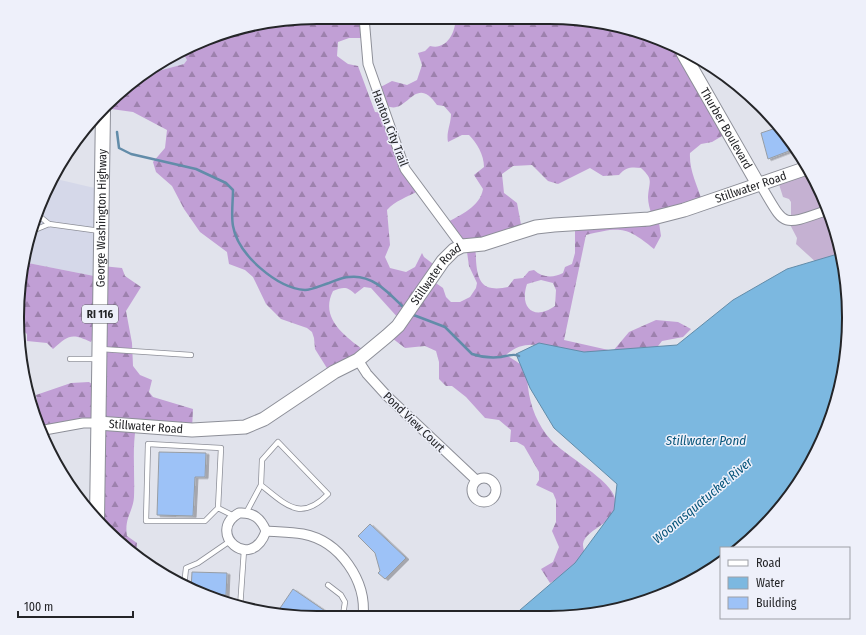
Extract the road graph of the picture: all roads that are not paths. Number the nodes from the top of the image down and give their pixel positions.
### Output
1 (365, 24) edge
2 (686, 58) edge
3 (103, 118) edge
4 (802, 170) edge
5 (759, 184) junction
6 (822, 212) edge
7 (42, 218) edge
8 (49, 224) junction
9 (38, 228) edge
10 (101, 231) junction
11 (462, 246) junction
12 (99, 354) junction
13 (191, 355) dead end
14 (70, 359) dead end
15 (358, 360) junction
16 (98, 423) junction
17 (46, 430) edge
18 (475, 480) dead end
19 (261, 485) junction
20 (218, 508) junction
21 (97, 511) edge
22 (246, 513) junction
23 (234, 516) junction
24 (266, 532) junction
25 (230, 541) junction
26 (244, 550) junction
27 (185, 579) edge
28 (328, 586) dead end
29 (241, 601) edge
30 (344, 611) edge
31 (363, 611) edge

1 - 11 street, Hanton City Trail
2 - 5 street, Thurber Boulevard
3 - 10 main road, George Washington Highway / RI 116
4 - 5 street, Stillwater Road
5 - 6 street
5 - 11 street, Stillwater Road
7 - 8 lane
8 - 9 lane
8 - 10 lane
10 - 12 main road, George Washington Highway / RI 116
11 - 15 street, Stillwater Road
12 - 13 lane
12 - 14 lane
12 - 16 main road, George Washington Highway / RI 116
15 - 16 street, Stillwater Road
15 - 18 street, Pond View Court
16 - 17 street
16 - 21 main road, George Washington Highway / RI 116
19 - 19 lane
19 - 22 lane
20 - 20 lane
20 - 23 lane
22 - 23 street
22 - 24 street
23 - 25 street
24 - 26 street
24 - 31 street
25 - 26 street
25 - 27 lane
26 - 29 lane
28 - 30 lane

